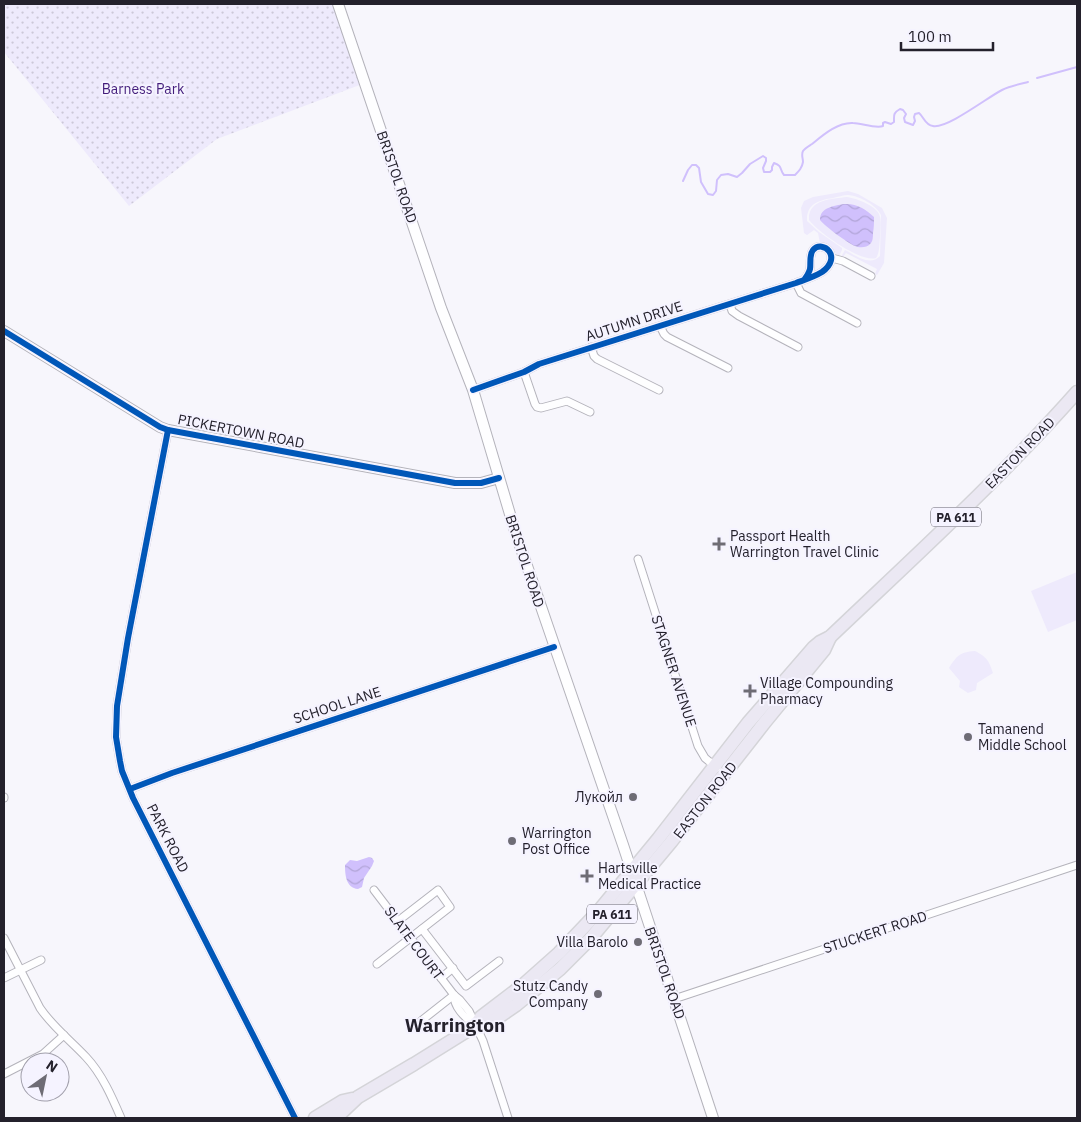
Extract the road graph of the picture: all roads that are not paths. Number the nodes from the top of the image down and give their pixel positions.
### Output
1 (338, 4) edge
2 (832, 258) junction
3 (871, 276) dead end
4 (804, 280) junction
5 (796, 283) junction
6 (730, 304) junction
7 (857, 323) dead end
8 (660, 326) junction
9 (4, 331) edge
10 (591, 347) junction
11 (798, 347) dead end
12 (728, 368) dead end
13 (524, 372) junction
14 (473, 390) junction
15 (659, 390) dead end
16 (1077, 392) edge
17 (590, 412) dead end
18 (168, 430) junction
19 (499, 478) junction
20 (638, 559) dead end
21 (554, 647) junction
22 (720, 770) junction
23 (130, 789) junction
24 (1077, 865) edge
25 (631, 872) junction
26 (636, 885) junction
27 (374, 890) dead end
28 (398, 921) junction
29 (422, 928) junction
30 (4, 938) edge
31 (410, 938) junction
32 (41, 960) dead end
33 (499, 961) dead end
34 (377, 964) dead end
35 (453, 968) junction
36 (20, 970) junction
37 (4, 978) edge
38 (441, 978) junction
39 (454, 995) junction
40 (674, 999) junction
41 (421, 1021) dead end
42 (476, 1026) junction
43 (64, 1035) junction
44 (4, 1074) edge
45 (358, 1097) junction
46 (121, 1118) edge
47 (295, 1118) edge
48 (315, 1118) edge
49 (333, 1118) edge
50 (508, 1118) edge
51 (713, 1118) edge

1 - 14 main road, BRISTOL ROAD
2 - 3 street
2 - 4 street, AUTUMN DRIVE
2 - 4 street
4 - 5 street, AUTUMN DRIVE
5 - 6 street, AUTUMN DRIVE
5 - 7 street
6 - 8 street, AUTUMN DRIVE
6 - 11 street
8 - 10 street, AUTUMN DRIVE
8 - 12 street
9 - 18 main road, PICKERTOWN ROAD
10 - 13 street, AUTUMN DRIVE
10 - 15 street
13 - 14 street, AUTUMN DRIVE
13 - 17 street
14 - 19 main road, BRISTOL ROAD
16 - 22 highway, EASTON ROAD / PA 611
18 - 19 main road, PICKERTOWN ROAD
18 - 23 street, PARK ROAD
19 - 21 main road, BRISTOL ROAD
20 - 22 street, STAGNER AVENUE
21 - 23 street, SCHOOL LANE
21 - 25 main road, BRISTOL ROAD
22 - 25 highway, EASTON ROAD / PA 611
22 - 26 highway, EASTON ROAD / PA 611
23 - 47 street, PARK ROAD
24 - 40 street, STUCKERT ROAD
25 - 26 main road, BRISTOL ROAD
25 - 42 highway, EASTON ROAD / PA 611
26 - 40 main road, BRISTOL ROAD
26 - 42 highway, EASTON ROAD / PA 611
27 - 28 street, SLATE COURT
28 - 29 street
28 - 31 street, SLATE COURT
29 - 31 street
29 - 35 street
30 - 36 street
31 - 34 street
31 - 38 street, SLATE COURT
32 - 36 street
33 - 35 street
35 - 38 street
36 - 37 street
36 - 43 street
38 - 39 street, SLATE COURT
39 - 41 street
39 - 42 street, SLATE COURT
40 - 51 main road, BRISTOL ROAD
42 - 45 highway, EASTON ROAD / PA 611
42 - 50 street
43 - 44 street
43 - 46 street
45 - 48 highway, EASTON ROAD / PA 611
45 - 49 highway, EASTON ROAD / PA 611

